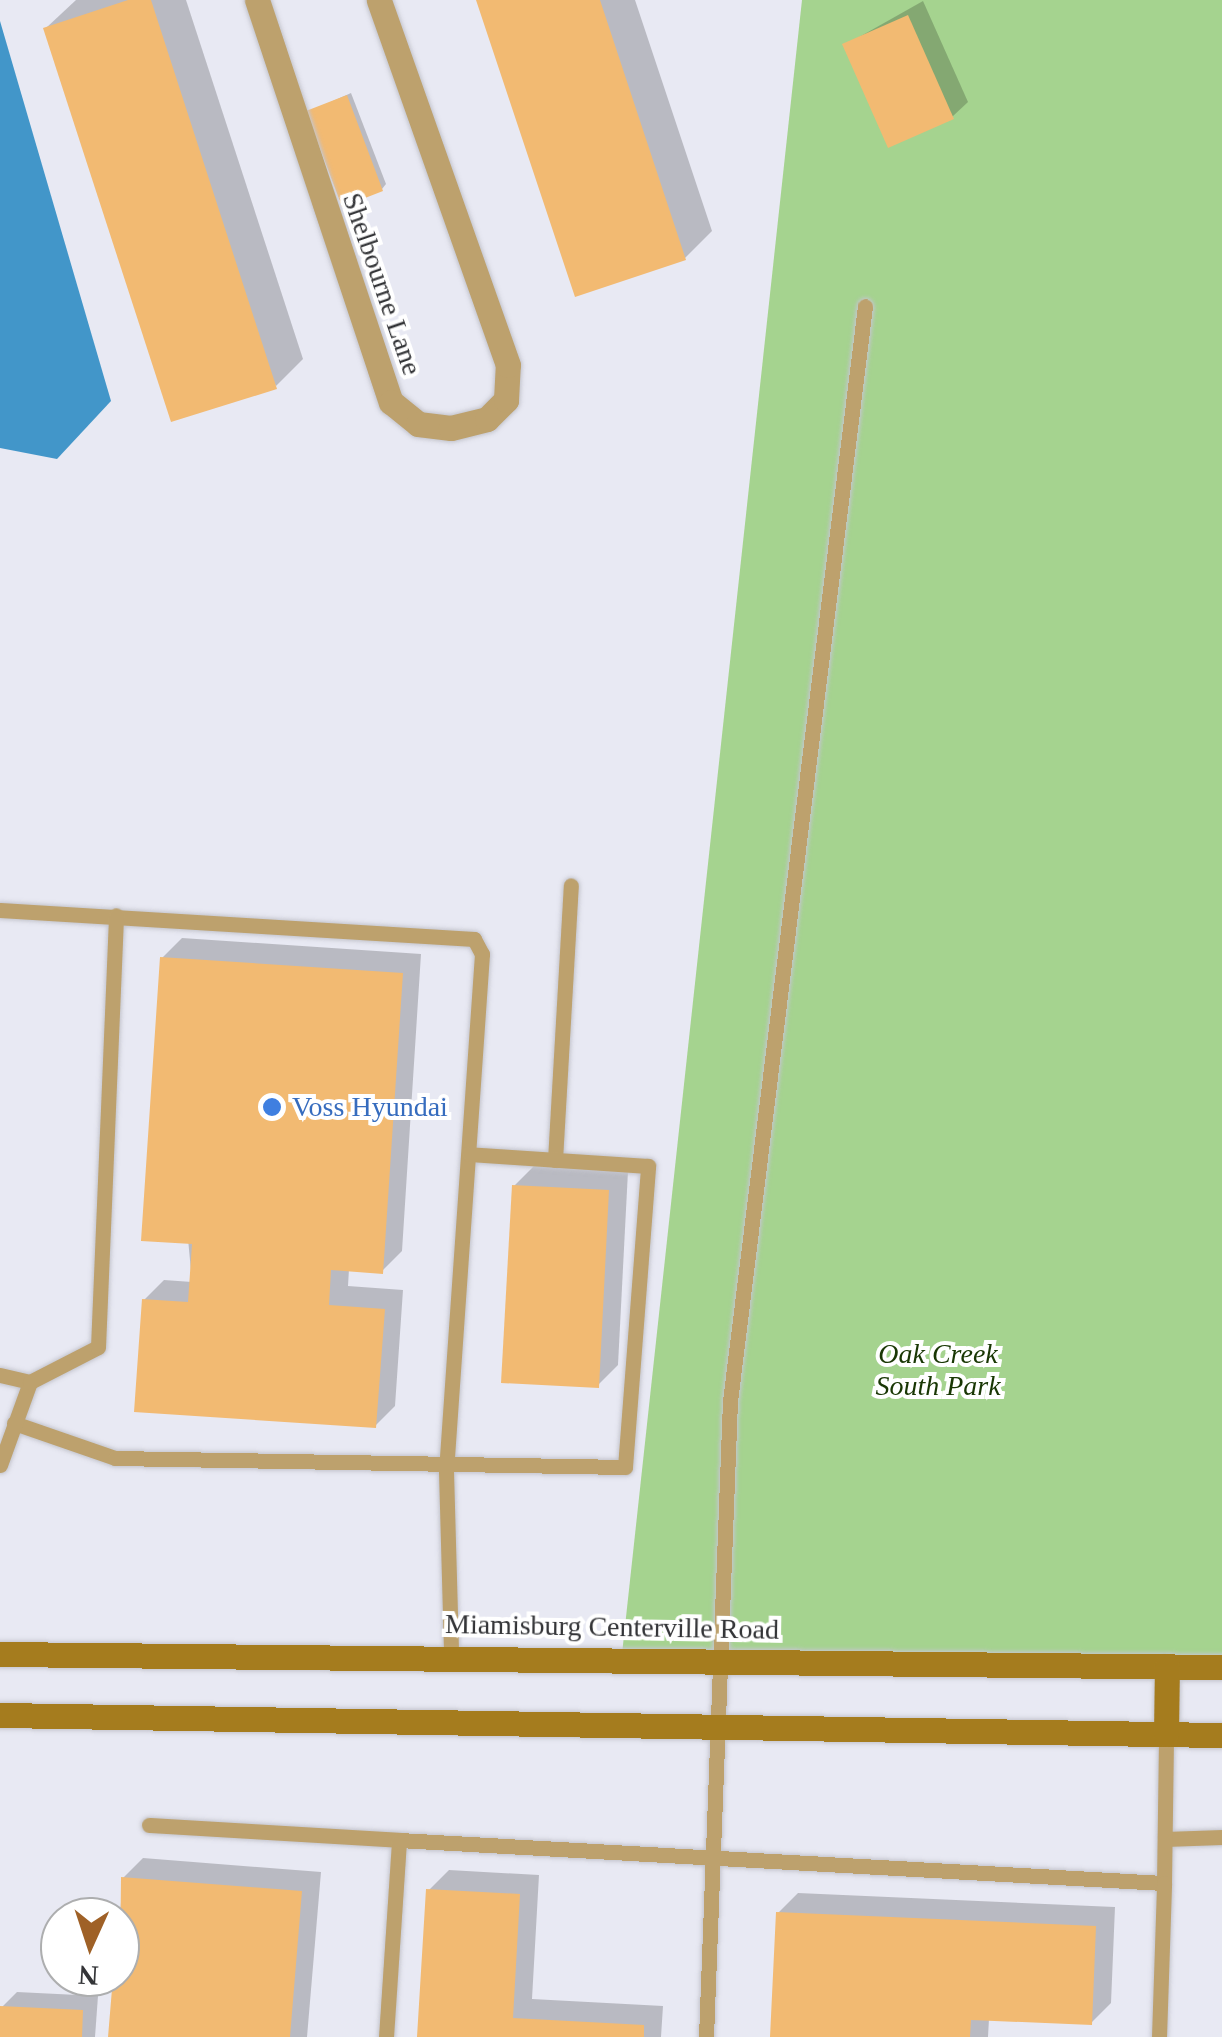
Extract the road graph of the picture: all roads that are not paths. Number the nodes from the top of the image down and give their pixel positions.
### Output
1 (257, 0) edge
2 (379, 0) edge
3 (865, 306) dead end
4 (571, 885) dead end
5 (0, 910) edge
6 (116, 915) junction
7 (468, 1154) junction
8 (555, 1160) junction
9 (0, 1375) edge
10 (30, 1382) junction
11 (14, 1423) junction
12 (0, 1464) edge
13 (446, 1471) junction
14 (452, 1653) junction
15 (0, 1654) edge
16 (720, 1660) junction
17 (1167, 1666) junction
18 (1222, 1666) edge
19 (0, 1715) edge
20 (718, 1729) junction
21 (1166, 1734) junction
22 (1222, 1735) edge
23 (149, 1826) dead end
24 (1222, 1837) edge
25 (1165, 1838) junction
26 (399, 1840) junction
27 (716, 1858) junction
28 (1164, 1883) junction
29 (386, 2037) edge
30 (706, 2037) edge
31 (1159, 2037) edge

1 - 2 street, Shelbourne Lane
3 - 16 lane
4 - 8 lane
5 - 6 lane
6 - 7 lane
6 - 10 lane
7 - 8 lane
7 - 13 lane
8 - 13 lane
9 - 10 lane
10 - 11 lane
11 - 12 lane
11 - 13 lane
13 - 14 lane
14 - 15 main road, Miamisburg Centerville Road
14 - 16 main road, Miamisburg Centerville Road
16 - 17 main road, Miamisburg Centerville Road
16 - 20 lane
17 - 18 main road, Miamisburg Centerville Road
17 - 21 main road
19 - 20 main road
20 - 21 main road
20 - 27 lane
21 - 22 main road
21 - 25 lane
23 - 26 lane
24 - 25 lane
25 - 28 lane
26 - 27 lane
26 - 29 lane
27 - 28 lane
27 - 30 lane
28 - 31 lane

